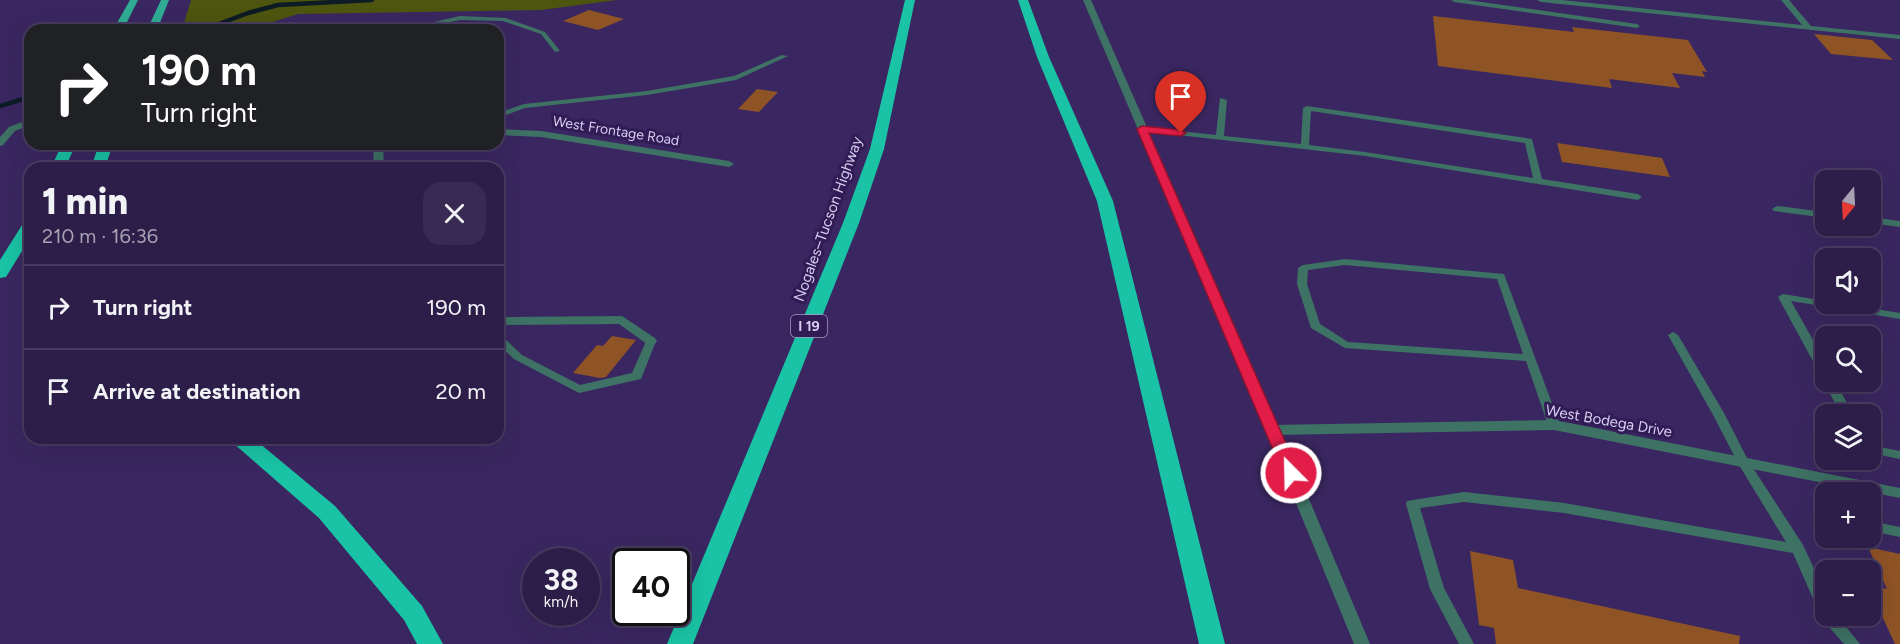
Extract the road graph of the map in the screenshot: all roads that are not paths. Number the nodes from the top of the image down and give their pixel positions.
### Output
1 (134, 0) edge
2 (165, 0) edge
3 (910, 0) edge
4 (1023, 0) edge
5 (1087, 0) edge
6 (1454, 0) edge
7 (1541, 0) edge
8 (1785, 0) edge
9 (121, 24) edge
10 (155, 24) edge
11 (431, 24) edge
12 (1637, 26) dead end
13 (1808, 27) junction
14 (1900, 37) edge
15 (557, 51) dead end
16 (784, 56) dead end
17 (1223, 100) dead end
18 (504, 114) edge
19 (24, 124) edge
20 (1142, 129) junction
21 (504, 132) edge
22 (1220, 137) junction
23 (0, 143) edge
24 (1305, 147) junction
25 (729, 164) dead end
26 (1538, 181) junction
27 (1638, 197) dead end
28 (1777, 209) dead end
29 (1815, 214) edge
30 (1881, 221) edge
31 (1900, 224) edge
32 (24, 235) edge
33 (0, 273) edge
34 (1900, 316) edge
35 (504, 321) edge
36 (1674, 335) dead end
37 (651, 341) joint
38 (504, 344) edge
39 (1815, 354) edge
40 (1530, 358) junction
41 (1554, 425) junction
42 (1273, 430) junction
43 (247, 444) edge
44 (1881, 451) edge
45 (1900, 454) edge
46 (1743, 462) junction
47 (1900, 493) edge
48 (1881, 528) edge
49 (1900, 532) edge
50 (1798, 549) junction
51 (1815, 588) edge
52 (1837, 626) edge
53 (430, 644) edge
54 (680, 644) edge
55 (1212, 644) edge
56 (1362, 644) edge
57 (1467, 644) edge
58 (1853, 644) edge

1 - 9 main road
2 - 10 main road
3 - 54 highway, Nogales–Tucson Highway / I 19
4 - 55 highway
5 - 20 street
6 - 12 lane
7 - 13 street
8 - 13 street
11 - 15 lane
13 - 14 street
16 - 18 lane
17 - 22 lane
19 - 23 street
20 - 22 lane
20 - 42 street
21 - 25 street, West Frontage Road
22 - 24 lane
24 - 26 lane
24 - 26 lane
26 - 27 lane
28 - 29 lane
30 - 31 lane
32 - 33 highway
34 - 39 lane
35 - 37 street
36 - 46 lane
37 - 38 lane
40 - 40 lane
40 - 41 lane
41 - 42 street, West Bodega Drive
41 - 46 street, West Bodega Drive
42 - 56 street
43 - 53 highway
44 - 45 lane
46 - 47 street, West Bodega Drive
46 - 50 lane
48 - 49 lane
50 - 51 lane
50 - 57 lane
52 - 58 lane

